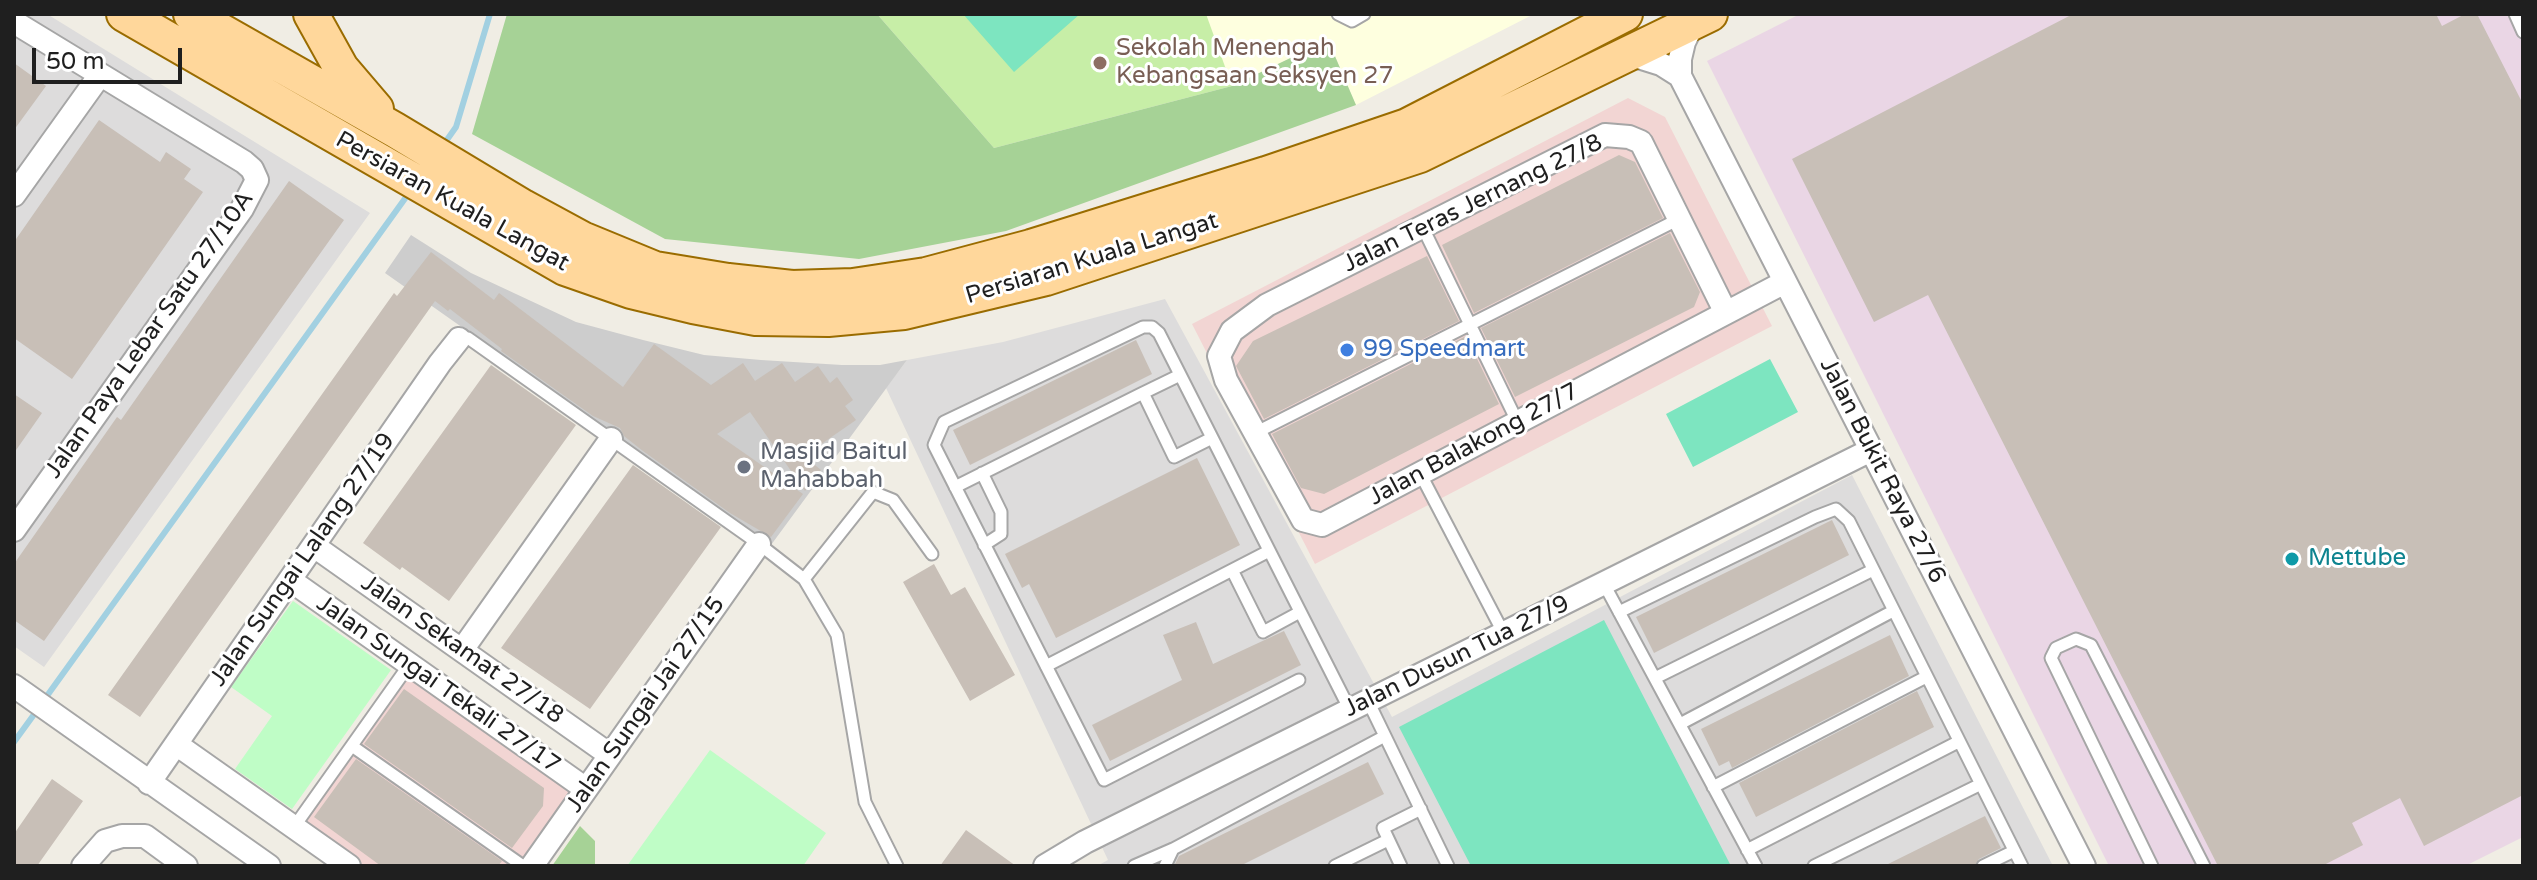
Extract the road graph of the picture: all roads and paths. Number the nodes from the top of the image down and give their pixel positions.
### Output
1 (124, 14) edge
2 (191, 14) edge
3 (311, 14) edge
4 (1338, 14) edge
5 (1364, 14) edge
6 (1602, 14) edge
7 (1625, 14) edge
8 (2515, 14) edge
9 (1702, 18) edge
10 (14, 22) edge
11 (2523, 32) edge
12 (1570, 42) junction
13 (1629, 54) junction
14 (100, 75) junction
15 (1680, 76) junction
16 (1414, 141) junction
17 (406, 150) junction
18 (14, 195) edge
19 (1679, 219) junction
20 (1423, 228) junction
21 (1785, 282) junction
22 (1725, 311) junction
23 (1469, 325) junction
24 (459, 339) joint
25 (1180, 375) junction
26 (1226, 380) joint
27 (1143, 393) junction
28 (1517, 421) junction
29 (1255, 433) junction
30 (1212, 438) junction
31 (611, 439) junction
32 (1871, 450) junction
33 (982, 473) junction
34 (1421, 475) junction
35 (955, 487) junction
36 (14, 530) edge
37 (759, 544) junction
38 (984, 545) junction
39 (314, 546) junction
40 (1269, 551) junction
41 (932, 554) dead end
42 (1232, 570) junction
43 (1873, 570) junction
44 (804, 579) junction
45 (290, 580) junction
46 (1604, 584) junction
47 (1893, 611) junction
48 (1300, 612) junction
49 (1619, 612) junction
50 (1504, 634) junction
51 (462, 650) junction
52 (409, 665) junction
53 (1046, 666) junction
54 (1926, 677) junction
55 (1655, 678) junction
56 (1299, 680) dead end
57 (14, 686) edge
58 (1359, 705) junction
59 (1680, 724) junction
60 (1385, 736) junction
61 (1958, 742) junction
62 (176, 744) junction
63 (352, 746) junction
64 (610, 755) junction
65 (149, 783) junction
66 (1979, 785) junction
67 (1713, 787) junction
68 (586, 789) junction
69 (1421, 809) junction
70 (294, 827) junction
71 (1388, 840) junction
72 (1173, 849) junction
73 (1747, 850) junction
74 (2014, 851) junction
75 (83, 866) edge
76 (186, 866) edge
77 (269, 866) edge
78 (349, 866) edge
79 (523, 866) edge
80 (532, 866) edge
81 (897, 866) edge
82 (1045, 866) edge
83 (1134, 866) edge
84 (1165, 866) edge
85 (1335, 866) edge
86 (1401, 866) edge
87 (1448, 866) edge
88 (1756, 866) edge
89 (1814, 866) edge
90 (1983, 866) edge
91 (2022, 866) edge
92 (2084, 866) edge
93 (2152, 866) edge
94 (2204, 866) edge

1 - 17 main road, Persiaran Kuala Langat
2 - 17 main road, Persiaran Kuala Langat
3 - 17 main road
4 - 5 lane
6 - 12 street
7 - 12 main road, Persiaran Kuala Langat
8 - 11 lane
9 - 13 main road, Persiaran Kuala Langat
9 - 15 street
10 - 14 street
12 - 16 main road, Persiaran Kuala Langat
13 - 15 street
13 - 16 main road, Persiaran Kuala Langat
14 - 18 street
14 - 36 street, Jalan Paya Lebar Satu 27/10A
15 - 21 street, Jalan Bukit Raya 27/6
16 - 17 main road, Persiaran Kuala Langat
16 - 17 main road, Persiaran Kuala Langat
19 - 20 street, Jalan Teras Jernang 27/8
19 - 22 street, Jalan Teras Jernang 27/8
19 - 23 lane
20 - 23 lane
20 - 26 street, Jalan Teras Jernang 27/8
21 - 22 street, Jalan Balakong 27/7
21 - 32 street, Jalan Bukit Raya 27/6
22 - 28 street, Jalan Balakong 27/7
23 - 28 lane
23 - 29 lane
24 - 31 lane
24 - 39 street, Jalan Sungai Lalang 27/19
25 - 27 lane
25 - 30 lane
25 - 35 lane
26 - 29 street, Jalan Balakong 27/7
27 - 30 lane
27 - 33 lane
28 - 34 street, Jalan Balakong 27/7
29 - 34 street, Jalan Balakong 27/7
30 - 40 lane
31 - 37 lane
31 - 51 street
32 - 46 street, Jalan Dusun Tua 27/9
32 - 92 street, Jalan Bukit Raya 27/6
33 - 35 lane
33 - 38 lane
34 - 50 lane
35 - 38 lane
37 - 44 lane
37 - 64 street, Jalan Sungai Jai 27/15
38 - 53 lane
39 - 45 street, Jalan Sungai Lalang 27/19
39 - 51 street, Jalan Sekamat 27/18
40 - 42 lane
40 - 48 lane
41 - 44 lane
42 - 48 lane
42 - 53 lane
43 - 47 lane
43 - 49 lane
43 - 55 lane
44 - 81 lane
45 - 52 street, Jalan Sungai Tekali 27/17
45 - 62 street, Jalan Sungai Lalang 27/19
46 - 49 lane
46 - 50 street, Jalan Dusun Tua 27/9
47 - 54 lane
47 - 59 lane
48 - 58 lane
49 - 55 lane
50 - 58 street, Jalan Dusun Tua 27/9
51 - 64 street, Jalan Sekamat 27/18
52 - 63 lane
52 - 68 street, Jalan Sungai Tekali 27/17
53 - 56 lane
54 - 61 lane
54 - 67 lane
55 - 59 lane
57 - 65 street
58 - 60 lane
58 - 82 street, Jalan Dusun Tua 27/9
59 - 67 lane
60 - 69 lane
60 - 72 lane
61 - 66 lane
61 - 73 lane
62 - 65 street, Jalan Sungai Lalang 27/19
62 - 70 street
63 - 70 lane
63 - 79 lane
64 - 68 street, Jalan Sungai Jai 27/15
65 - 77 street
66 - 74 lane
66 - 89 lane
67 - 73 lane
68 - 80 street, Jalan Sungai Jai 27/15
69 - 71 lane
69 - 87 lane
70 - 78 street
71 - 85 lane
71 - 86 lane
72 - 83 lane
72 - 84 lane
73 - 88 lane
74 - 90 lane
74 - 91 lane
75 - 76 street
93 - 94 lane

